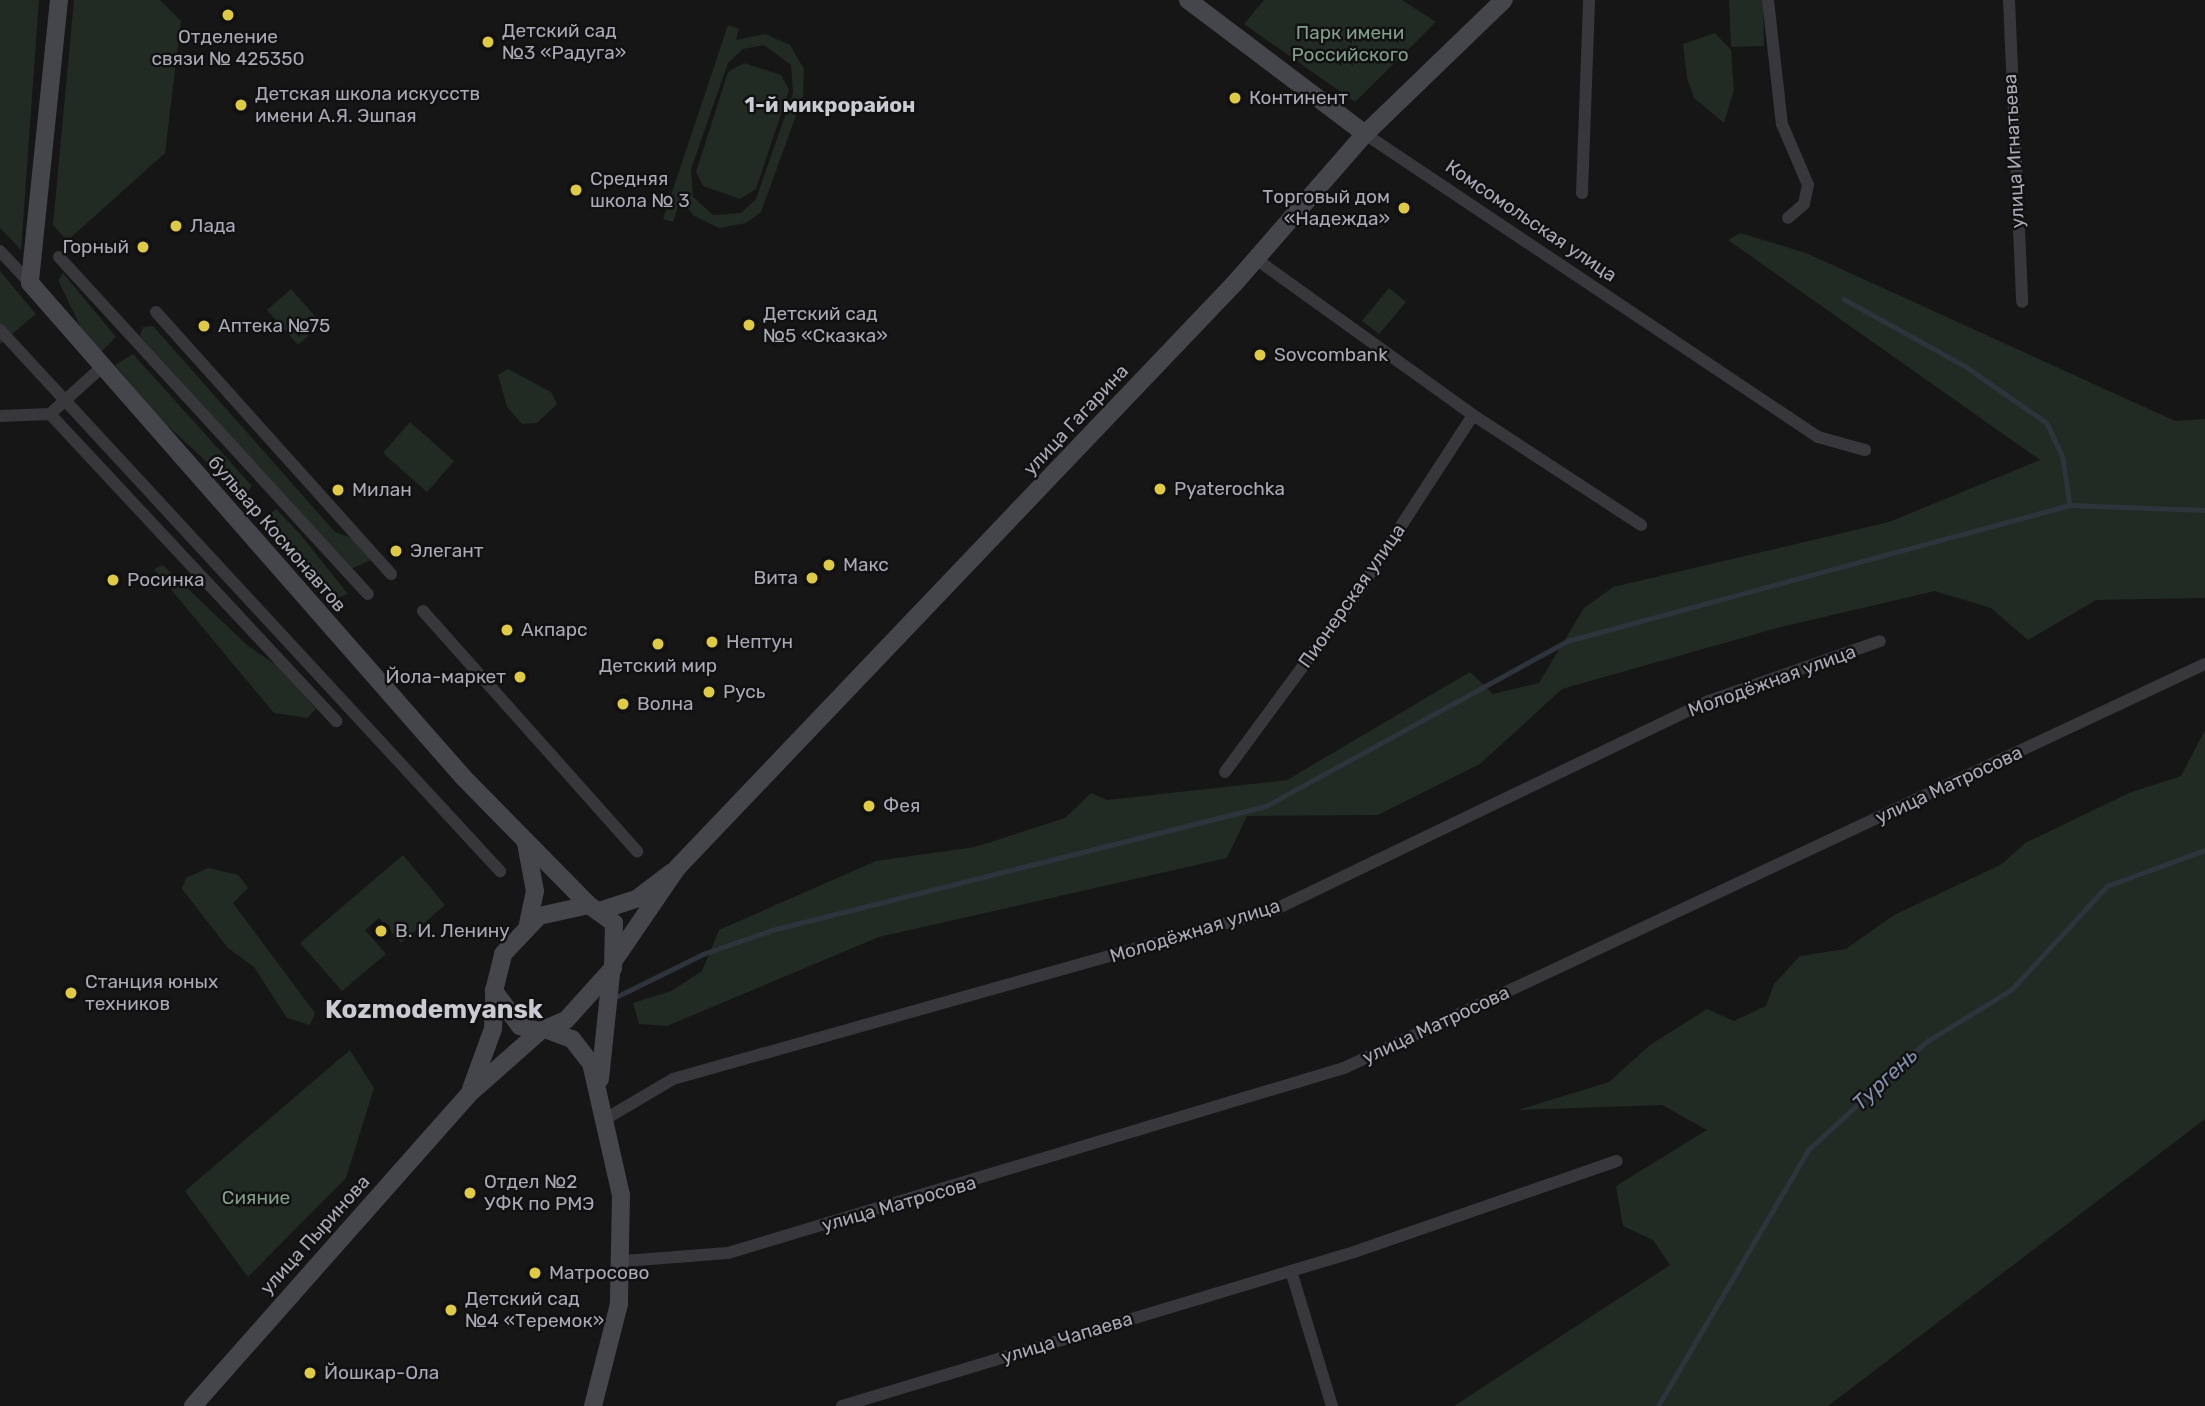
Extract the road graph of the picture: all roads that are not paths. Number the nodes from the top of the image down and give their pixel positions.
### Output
1 (59, 0) edge
2 (1188, 0) edge
3 (1504, 0) edge
4 (1589, 0) edge
5 (1768, 0) edge
6 (2010, 0) edge
7 (1365, 134) junction
8 (1582, 193) dead end
9 (1788, 218) dead end
10 (0, 251) edge
11 (59, 257) dead end
12 (1256, 259) junction
13 (30, 283) junction
14 (2022, 302) dead end
15 (156, 312) dead end
16 (0, 330) edge
17 (102, 367) junction
18 (65, 401) junction
19 (50, 414) junction
20 (1473, 415) junction
21 (0, 416) edge
22 (1865, 450) dead end
23 (1641, 525) dead end
24 (391, 574) dead end
25 (368, 594) dead end
26 (423, 611) dead end
27 (1880, 642) dead end
28 (2205, 664) edge
29 (336, 721) dead end
30 (1225, 772) dead end
31 (526, 843) junction
32 (637, 851) dead end
33 (677, 868) junction
34 (500, 871) dead end
35 (596, 907) junction
36 (528, 925) junction
37 (614, 964) junction
38 (494, 991) junction
39 (544, 1030) junction
40 (600, 1082) junction
41 (470, 1093) junction
42 (607, 1118) junction
43 (1617, 1161) dead end
44 (624, 1261) junction
45 (1291, 1271) junction
46 (193, 1406) edge
47 (593, 1406) edge
48 (842, 1406) edge
49 (1332, 1406) edge

1 - 13 main road
2 - 7 main road, Комсомольская улица
3 - 7 main road, улица Гагарина
4 - 8 street
5 - 9 street
6 - 14 street, улица Игнатьева
7 - 12 main road, улица Гагарина
7 - 22 street, Комсомольская улица
10 - 13 street, бульвар Космонавтов
11 - 25 street
12 - 20 street
12 - 33 main road, улица Гагарина
13 - 17 main road, бульвар Космонавтов
15 - 24 street
16 - 18 street
17 - 18 street
17 - 31 main road, бульвар Космонавтов
18 - 19 street
18 - 34 street
19 - 21 street
19 - 29 street
20 - 23 street
20 - 30 street, Пионерская улица
26 - 32 street
27 - 42 street, Молодёжная улица
28 - 44 street, улица Матросова
31 - 35 main road, бульвар Космонавтов
31 - 36 main road
33 - 35 main road, улица Гагарина
33 - 37 main road, улица Гагарина
35 - 36 main road
35 - 37 main road
36 - 38 main road
37 - 39 main road
37 - 40 main road, улица Гагарина
38 - 39 main road
38 - 41 main road, улица Пыринова
39 - 40 main road, улица Гагарина
39 - 41 main road, улица Пыринова
40 - 42 main road, улица Гагарина
41 - 46 main road, улица Пыринова
42 - 44 main road, улица Гагарина
43 - 45 street, улица Чапаева
44 - 47 main road, улица Гагарина
45 - 48 street, улица Чапаева
45 - 49 street

